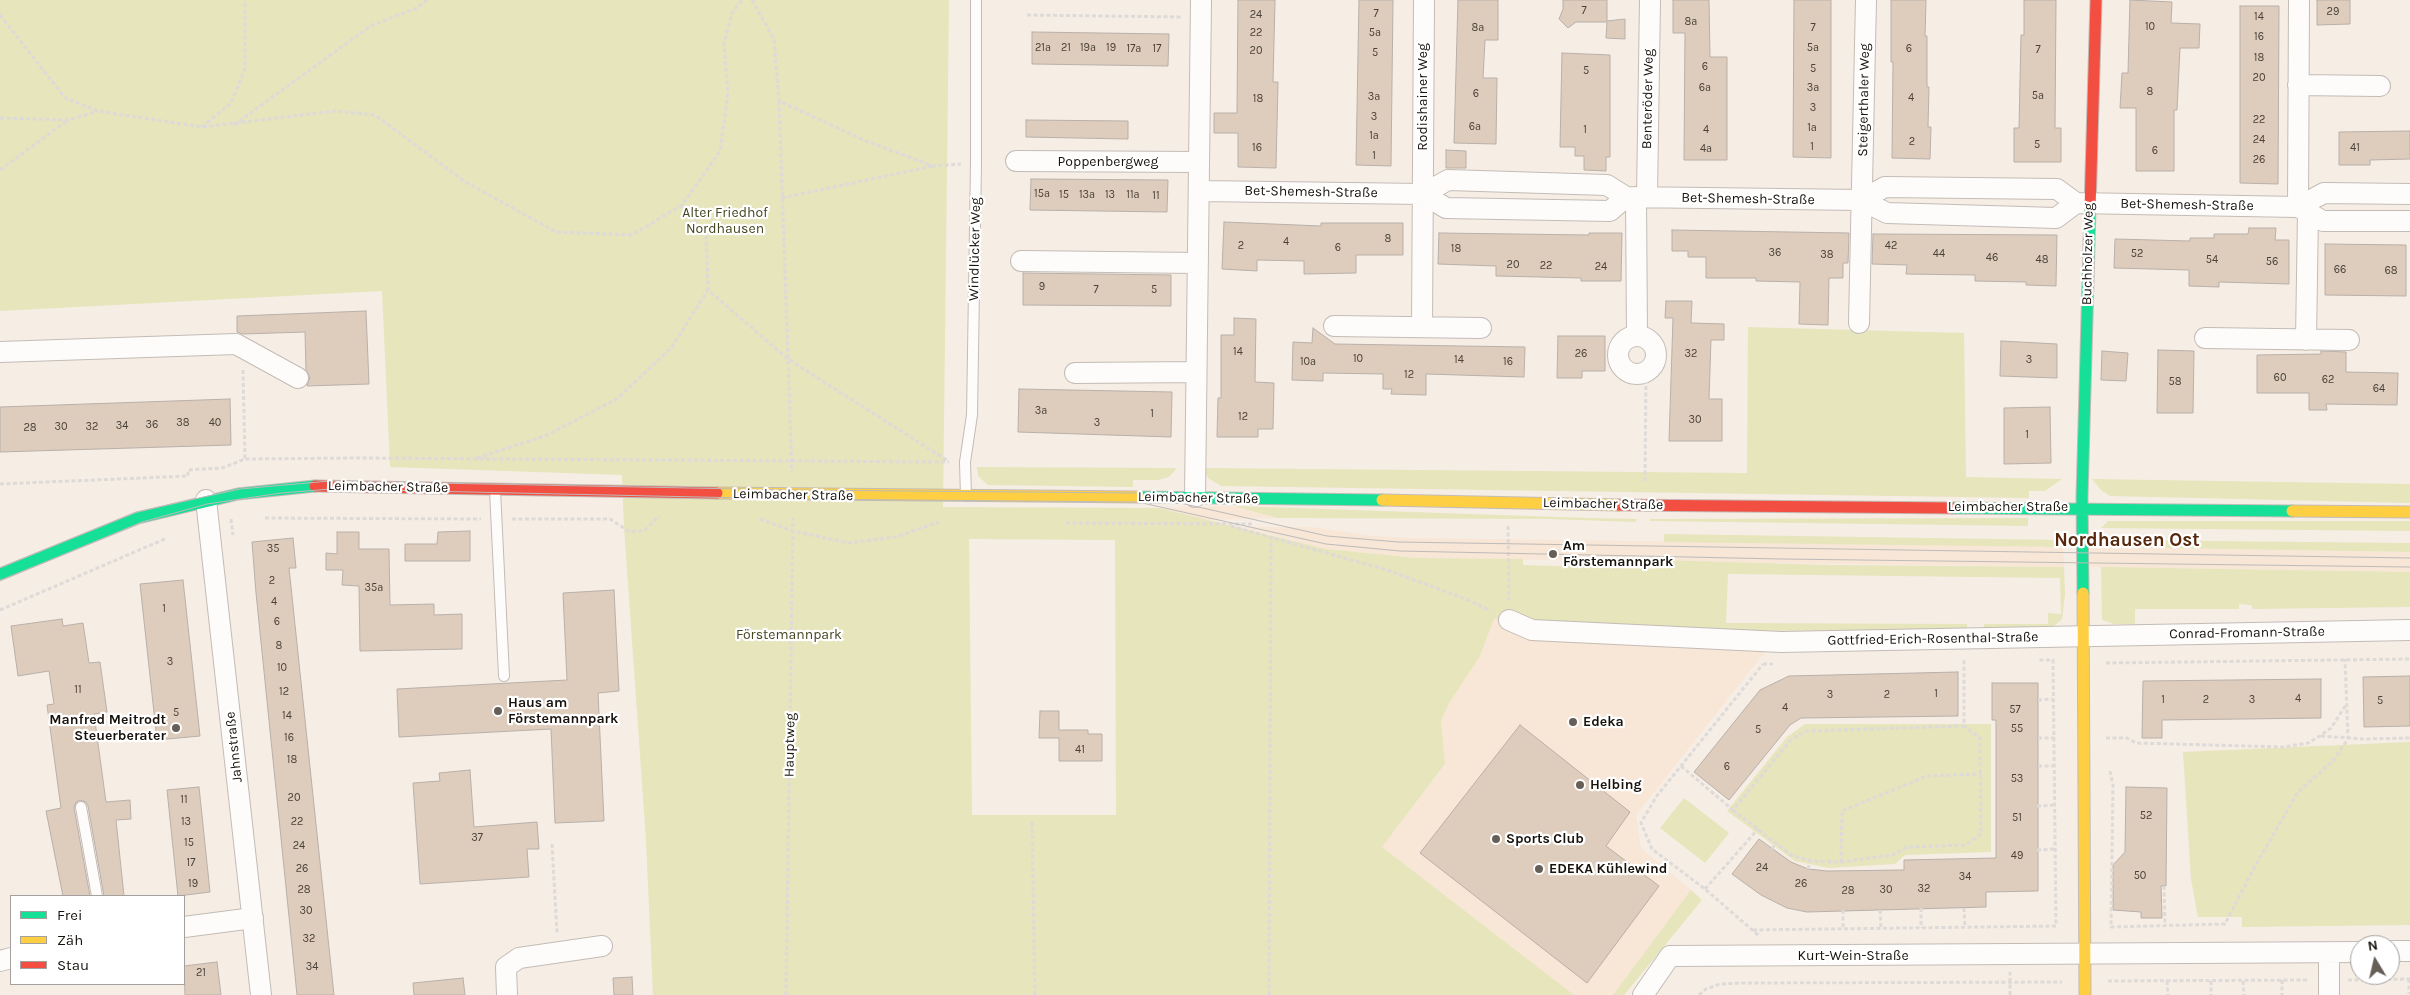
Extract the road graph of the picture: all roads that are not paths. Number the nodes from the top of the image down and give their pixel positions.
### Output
1 (976, 0) edge
2 (1424, 0) edge
3 (1650, 0) edge
4 (1866, 0) edge
5 (2096, 0) edge
6 (2299, 0) edge
7 (1201, 9) edge
8 (2298, 85) junction
9 (2380, 86) dead end
10 (1016, 161) dead end
11 (1199, 162) junction
12 (1199, 191) junction
13 (1423, 194) junction
14 (2410, 194) edge
15 (1636, 197) junction
16 (1861, 200) junction
17 (2082, 203) junction
18 (2303, 210) junction
19 (2410, 221) edge
20 (1021, 261) dead end
21 (1198, 262) junction
22 (1858, 323) dead end
23 (1334, 326) dead end
24 (1422, 327) junction
25 (1481, 328) dead end
26 (1637, 336) junction
27 (2205, 338) dead end
28 (2306, 340) junction
29 (2349, 340) dead end
30 (0, 352) edge
31 (1196, 372) junction
32 (1075, 373) dead end
33 (298, 378) dead end
34 (495, 489) junction
35 (966, 497) junction
36 (1195, 497) junction
37 (206, 500) junction
38 (2082, 508) junction
39 (2410, 512) edge
40 (0, 574) edge
41 (1510, 620) road end
42 (2410, 630) edge
43 (2084, 637) junction
44 (504, 676) dead end
45 (81, 807) dead end
46 (97, 895) edge
47 (253, 918) junction
48 (185, 927) edge
49 (602, 946) dead end
50 (2350, 952) edge
51 (2329, 953) junction
52 (2085, 955) junction
53 (2329, 988) edge
54 (260, 995) edge
55 (507, 995) edge
56 (1643, 995) edge
57 (2084, 995) edge

1 - 35 lane, Windlücker Weg
2 - 13 street, Rodishainer Weg
3 - 15 street, Benteröder Weg
4 - 16 street, Steigerthaler Weg
5 - 17 street, Buchholzer Weg
6 - 8 street
7 - 11 street
8 - 9 street
8 - 18 street
10 - 11 street, Poppenbergweg
11 - 12 street
12 - 13 street, Bet-Shemesh-Straße
12 - 21 street
13 - 15 street
13 - 15 street
13 - 24 street
14 - 18 street, Bet-Shemesh-Straße
15 - 16 street, Bet-Shemesh-Straße
15 - 26 street
16 - 17 street, Bet-Shemesh-Straße
16 - 17 street, Bet-Shemesh-Straße
16 - 22 street
17 - 18 street, Bet-Shemesh-Straße
17 - 38 street, Buchholzer Weg
18 - 19 street, Bet-Shemesh-Straße
18 - 28 street
20 - 21 street
21 - 31 street
23 - 24 street
24 - 25 street
26 - 26 street
27 - 28 street
28 - 29 street
30 - 33 street
31 - 32 street
31 - 36 street
34 - 35 street, Leimbacher Straße
34 - 37 street, Leimbacher Straße
34 - 44 lane
35 - 36 street, Leimbacher Straße
36 - 38 street, Leimbacher Straße
37 - 40 street, Leimbacher Straße
37 - 47 street, Jahnstraße
38 - 39 street, Leimbacher Straße
38 - 43 street
41 - 43 street, Gottfried-Erich-Rosenthal-Straße
42 - 43 street, Conrad-Fromann-Straße
43 - 52 street
45 - 46 lane
47 - 48 street
47 - 54 street, Jahnstraße
49 - 55 street
50 - 51 street
51 - 52 street
51 - 53 street
52 - 56 street, Kurt-Wein-Straße
52 - 57 street

